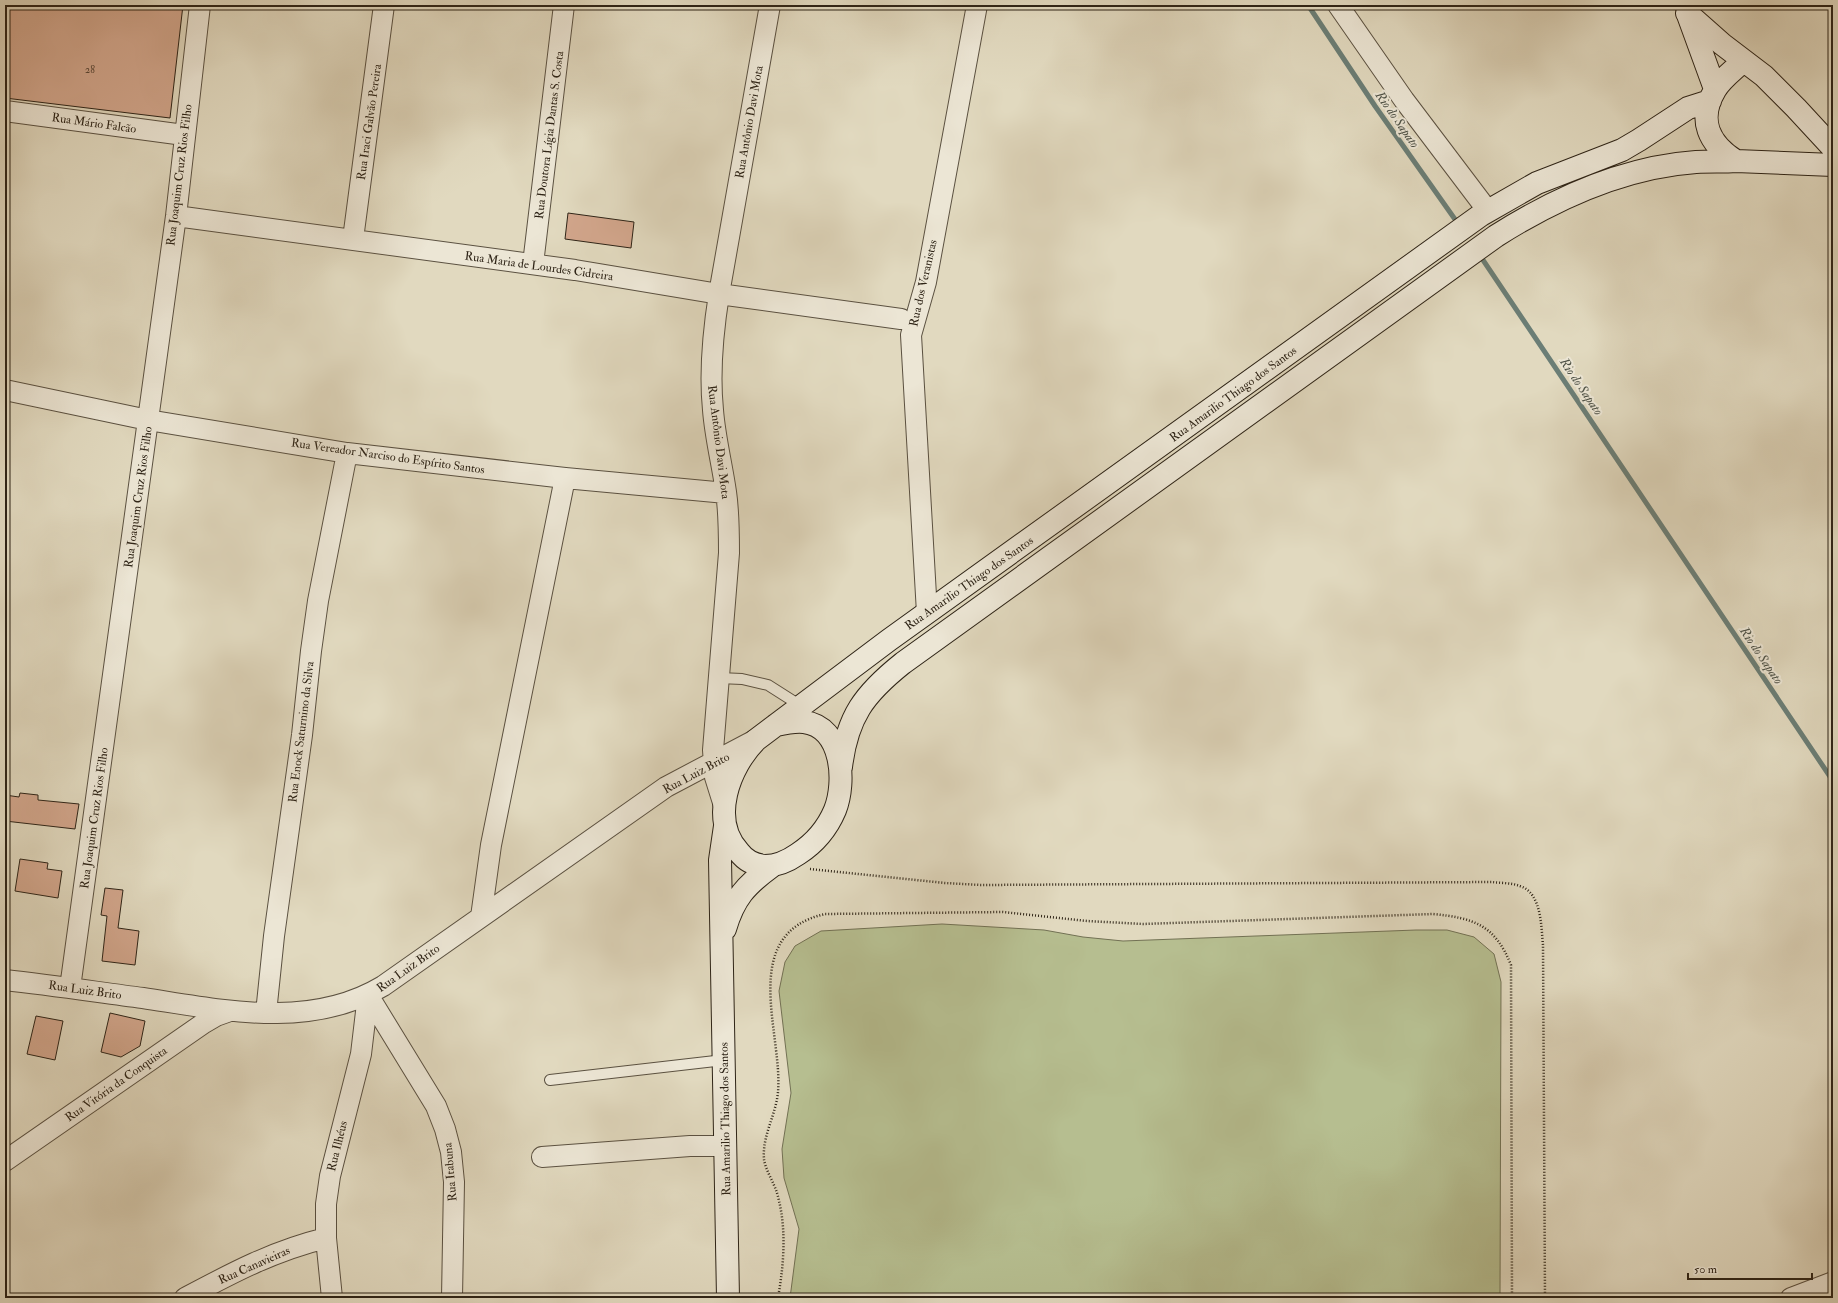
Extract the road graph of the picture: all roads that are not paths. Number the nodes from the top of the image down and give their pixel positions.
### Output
1 (200, 5) edge
2 (384, 5) edge
3 (564, 5) edge
4 (770, 5) edge
5 (977, 5) edge
6 (1338, 5) edge
7 (1685, 9) edge
8 (1744, 61) junction
9 (1712, 95) junction
10 (5, 111) edge
11 (184, 135) junction
12 (1833, 148) edge
13 (1736, 161) junction
14 (1833, 165) edge
15 (1485, 213) junction
16 (176, 216) junction
17 (353, 239) junction
18 (533, 264) junction
19 (719, 294) junction
20 (901, 319) dead end
21 (5, 390) edge
22 (148, 420) junction
23 (347, 453) junction
24 (565, 478) junction
25 (726, 493) junction
26 (927, 613) junction
27 (719, 678) junction
28 (801, 706) junction
29 (776, 725) junction
30 (848, 734) junction
31 (756, 740) junction
32 (714, 764) junction
33 (841, 770) junction
34 (725, 817) junction
35 (772, 866) junction
36 (481, 917) junction
37 (722, 940) junction
38 (5, 980) edge
39 (70, 988) junction
40 (368, 995) junction
41 (230, 1011) junction
42 (266, 1013) junction
43 (724, 1060) junction
44 (550, 1080) dead end
45 (726, 1146) junction
46 (542, 1156) dead end
47 (5, 1161) edge
48 (326, 1238) junction
49 (1833, 1282) edge
50 (185, 1298) edge
51 (332, 1298) edge
52 (452, 1298) edge
53 (728, 1298) edge
54 (1791, 1298) edge

1 - 11 street, Rua Joaquim Cruz Rios Filho
2 - 17 street, Rua Iraci Galvão Pereira
3 - 18 street, Rua Doutora Lígia Dantas S. Costa
4 - 19 street, Rua Antônio Davi Mota
5 - 26 street, Rua dos Veranistas
6 - 15 street
7 - 8 main road
7 - 9 main road
8 - 9 main road
8 - 12 main road
9 - 13 main road
9 - 15 main road, Rua Amarilio Thiago dos Santos
10 - 11 street, Rua Mário Falcão
11 - 16 street, Rua Joaquim Cruz Rios Filho
13 - 14 main road
13 - 30 main road
15 - 26 main road, Rua Amarilio Thiago dos Santos
16 - 17 street, Rua Maria de Lourdes Cidreira
16 - 22 street, Rua Joaquim Cruz Rios Filho
17 - 18 street, Rua Maria de Lourdes Cidreira
18 - 19 street, Rua Maria de Lourdes Cidreira
19 - 20 street, Rua Maria de Lourdes Cidreira
19 - 25 street, Rua Antônio Davi Mota
21 - 22 street, Rua Vereador Narciso do Espírito Santos
22 - 23 street, Rua Vereador Narciso do Espírito Santos
22 - 39 street, Rua Joaquim Cruz Rios Filho
23 - 24 street, Rua Vereador Narciso do Espírito Santos
23 - 42 street, Rua Enock Saturnino da Silva
24 - 25 street, Rua Vereador Narciso do Espírito Santos
24 - 36 street
25 - 27 street, Rua Antônio Davi Mota
26 - 28 main road, Rua Amarilio Thiago dos Santos
27 - 28 lane
27 - 32 street, Rua Antônio Davi Mota
28 - 29 main road, Rua Amarilio Thiago dos Santos
28 - 30 main road
29 - 31 main road
29 - 33 main road
30 - 33 main road
31 - 32 street, Rua Luiz Brito
31 - 34 main road
32 - 34 street, Rua Antônio Davi Mota
32 - 36 street, Rua Luiz Brito
33 - 35 main road
34 - 35 main road
34 - 37 main road, Rua Amarilio Thiago dos Santos
35 - 37 main road, Rua Amarilio Thiago dos Santos
36 - 40 street, Rua Luiz Brito
37 - 43 main road, Rua Amarilio Thiago dos Santos
38 - 39 street, Rua Luiz Brito
39 - 41 street, Rua Luiz Brito
40 - 42 street, Rua Luiz Brito
40 - 48 street, Rua Ilhéus
40 - 52 street, Rua Itabuna
41 - 42 street, Rua Luiz Brito
41 - 47 street, Rua Vitória da Conquista
43 - 44 lane
43 - 45 main road, Rua Amarilio Thiago dos Santos
45 - 46 street
45 - 53 main road, Rua Amarilio Thiago dos Santos
48 - 50 street, Rua Canavieiras
48 - 51 street, Rua Ilhéus
49 - 54 street

